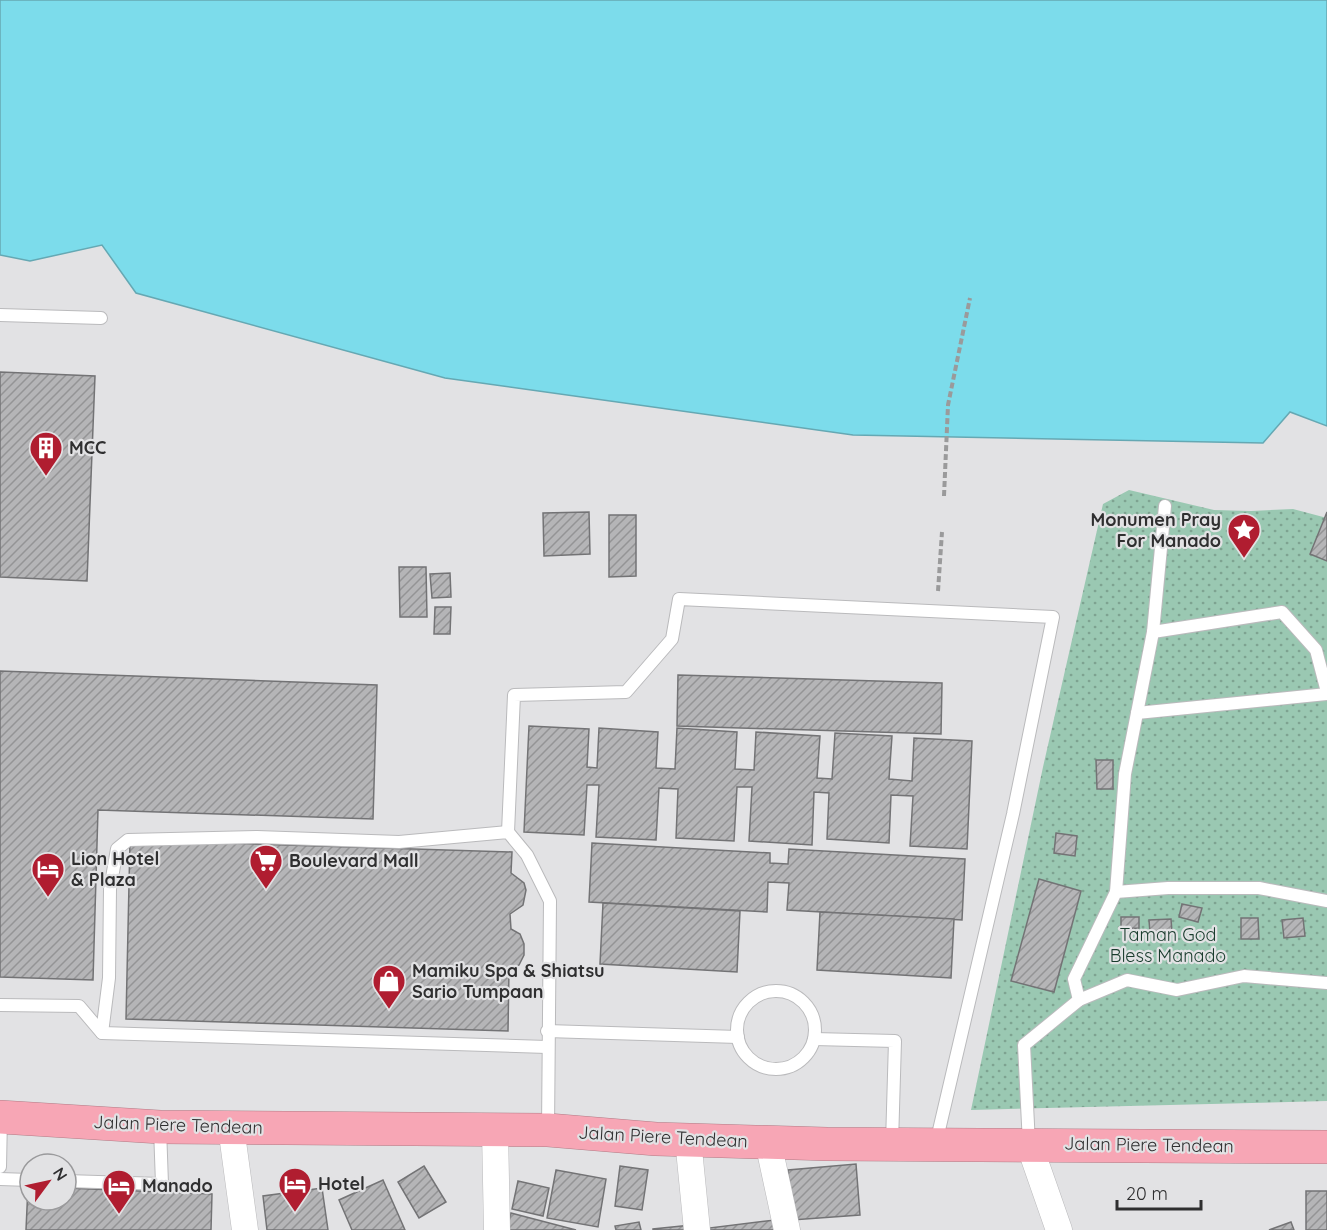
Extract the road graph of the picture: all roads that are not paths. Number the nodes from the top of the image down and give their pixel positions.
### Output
1 (0, 315) edge
2 (101, 318) dead end
3 (1165, 506) dead end
4 (1153, 632) junction
5 (1327, 693) edge
6 (1137, 712) junction
7 (508, 832) junction
8 (1116, 892) junction
9 (1327, 901) edge
10 (1327, 983) edge
11 (1079, 1000) junction
12 (0, 1005) edge
13 (547, 1031) junction
14 (102, 1033) junction
15 (738, 1037) junction
16 (814, 1039) junction
17 (547, 1047) junction
18 (0, 1117) edge
19 (160, 1126) junction
20 (231, 1127) junction
21 (548, 1130) junction
22 (495, 1131) junction
23 (688, 1139) junction
24 (768, 1142) junction
25 (892, 1144) junction
26 (936, 1144) junction
27 (1029, 1144) junction
28 (1327, 1147) edge
29 (0, 1167) edge
30 (0, 1179) edge
31 (18, 1180) edge
32 (78, 1181) edge
33 (245, 1230) edge
34 (496, 1230) edge
35 (697, 1230) edge
36 (787, 1230) edge
37 (1059, 1230) edge

1 - 2 lane
3 - 4 lane
4 - 5 lane
4 - 6 lane
5 - 6 lane
6 - 8 lane
7 - 13 lane
7 - 14 lane
7 - 26 lane
8 - 9 lane
8 - 11 lane
10 - 11 lane
11 - 27 lane
12 - 14 lane
13 - 15 lane
13 - 17 lane
14 - 17 lane
15 - 16 lane
15 - 16 lane
16 - 25 lane
17 - 21 lane
18 - 19 highway, Jalan Piere Tendean
18 - 29 lane
19 - 20 highway, Jalan Piere Tendean
19 - 32 lane
20 - 22 highway, Jalan Piere Tendean
20 - 33 street
21 - 22 highway, Jalan Piere Tendean
21 - 23 highway, Jalan Piere Tendean
22 - 34 street
23 - 24 highway, Jalan Piere Tendean
23 - 35 street
24 - 25 highway, Jalan Piere Tendean
24 - 36 street
25 - 26 highway, Jalan Piere Tendean
26 - 27 highway, Jalan Piere Tendean
27 - 28 highway, Jalan Piere Tendean
27 - 37 street
30 - 31 lane

